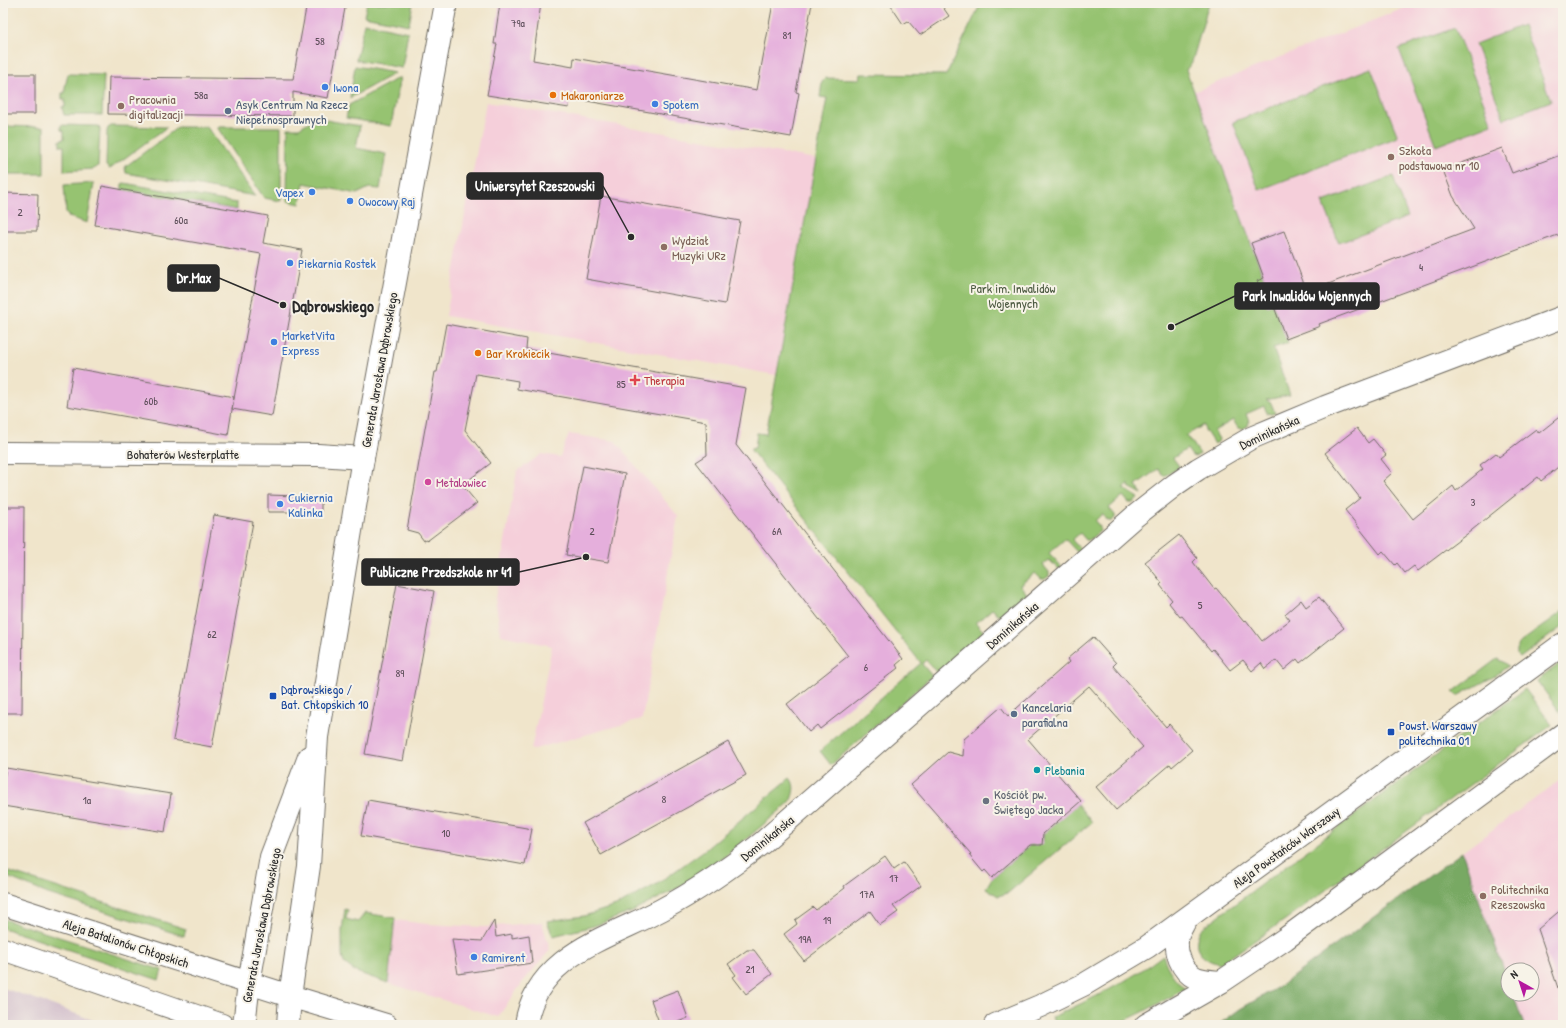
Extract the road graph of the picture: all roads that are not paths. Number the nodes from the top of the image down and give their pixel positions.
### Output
1 (446, 3) edge
2 (1563, 317) edge
3 (3, 453) edge
4 (363, 458) junction
5 (1563, 644) edge
6 (1563, 734) edge
7 (317, 737) junction
8 (3, 904) edge
9 (1185, 921) junction
10 (3, 949) edge
11 (1221, 982) junction
12 (249, 983) junction
13 (290, 996) junction
14 (222, 1025) edge
15 (244, 1025) edge
16 (288, 1025) edge
17 (386, 1025) edge
18 (526, 1025) edge
19 (995, 1025) edge
20 (1146, 1025) edge

1 - 4 main road, Generała Jarosława Dąbrowskiego
2 - 18 main road, Dominikańska
3 - 4 main road, Bohaterów Westerplatte
4 - 7 main road, Generała Jarosława Dąbrowskiego
5 - 9 main road, Aleja Powstańców Warszawy
6 - 11 main road
7 - 12 main road, Generała Jarosława Dąbrowskiego
7 - 13 main road, Generała Jarosława Dąbrowskiego
8 - 12 main road, Aleja Batalionów Chłopskich
9 - 11 main road
9 - 19 main road, Aleja Powstańców Warszawy
10 - 14 main road
11 - 20 main road
12 - 13 main road, Aleja Batalionów Chłopskich
12 - 15 main road, Generała Jarosława Dąbrowskiego
13 - 16 main road, Generała Jarosława Dąbrowskiego
13 - 17 main road

